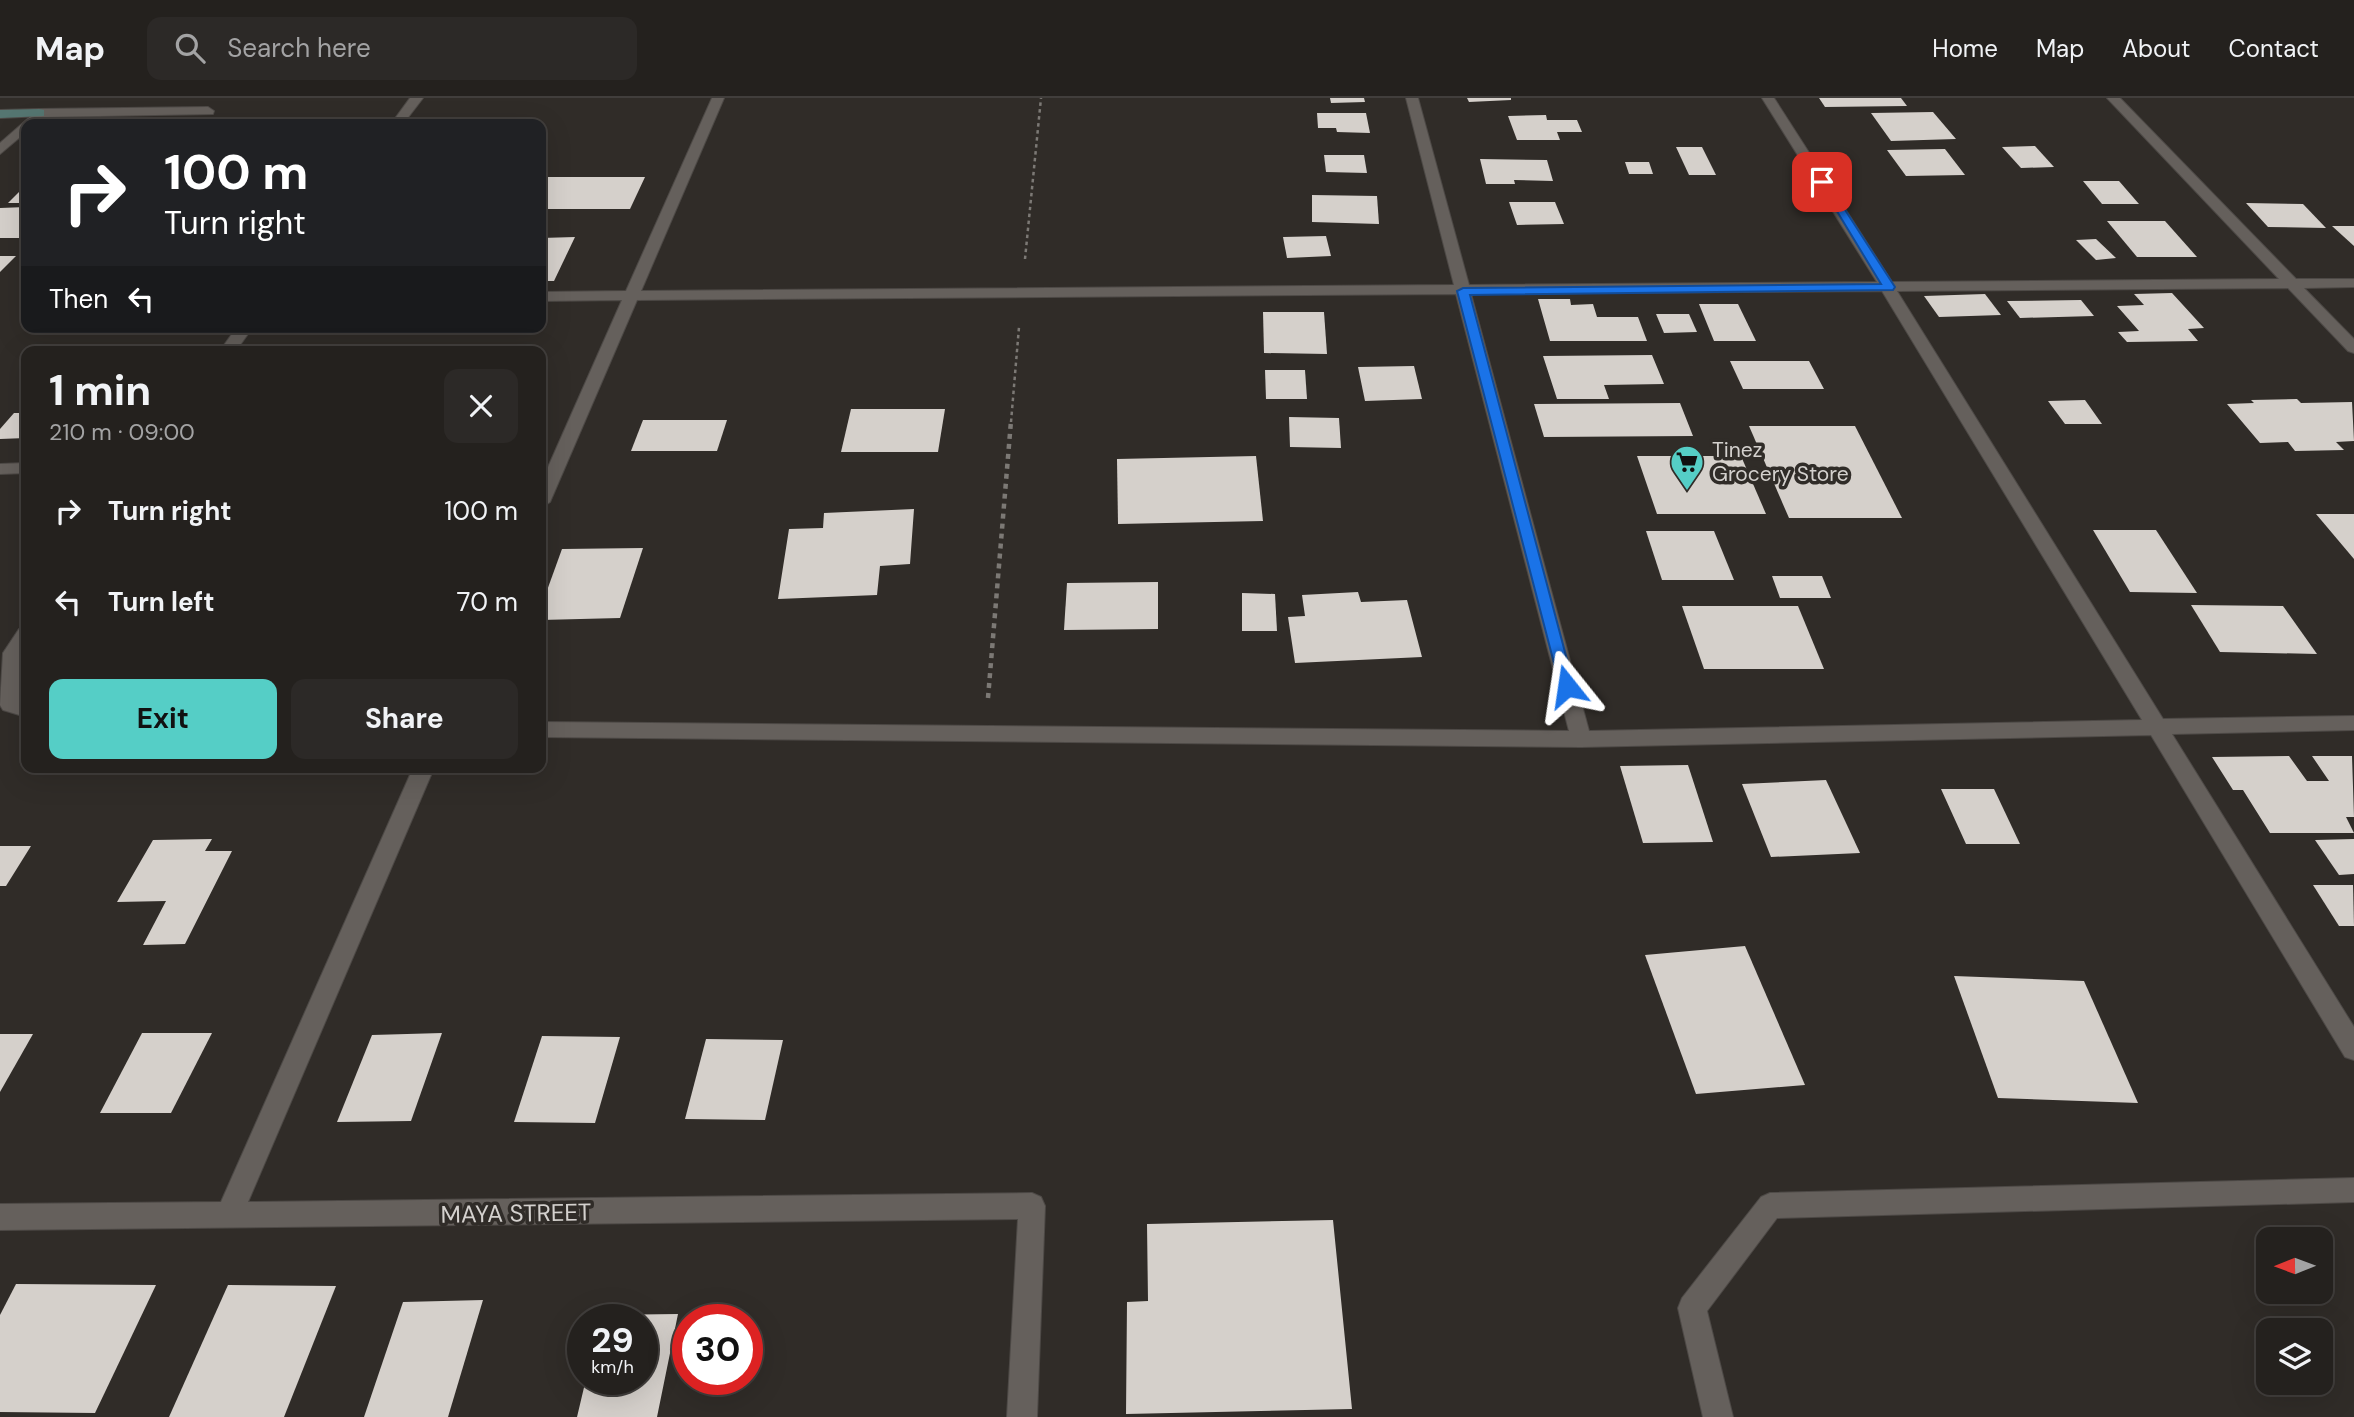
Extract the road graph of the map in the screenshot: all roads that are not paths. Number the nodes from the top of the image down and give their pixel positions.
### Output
1 (417, 98) edge
2 (718, 98) edge
3 (1412, 98) edge
4 (1768, 98) edge
5 (2113, 98) edge
6 (208, 111) dead end
7 (39, 113) junction
8 (0, 114) edge
9 (33, 119) edge
10 (401, 119) edge
11 (21, 131) edge
12 (0, 150) edge
13 (2354, 283) edge
14 (2293, 284) junction
15 (1889, 287) junction
16 (1463, 291) junction
17 (632, 295) junction
18 (546, 296) edge
19 (2354, 348) edge
20 (0, 468) edge
21 (21, 468) edge
22 (546, 491) edge
23 (21, 641) edge
24 (21, 708) edge
25 (2354, 723) edge
26 (2155, 729) junction
27 (546, 730) edge
28 (1581, 739) junction
29 (422, 773) edge
30 (2354, 1049) edge
31 (2354, 1190) edge
32 (228, 1216) junction
33 (0, 1217) edge
34 (1022, 1417) edge
35 (1718, 1417) edge

1 - 10 street
2 - 17 street
3 - 16 street
4 - 15 street
5 - 14 street
6 - 7 street
7 - 8 street
7 - 9 street
11 - 12 street
13 - 14 street
14 - 15 street
14 - 19 street
15 - 16 street
15 - 26 street
16 - 17 street
16 - 28 street
17 - 18 street
17 - 22 street
20 - 21 street
23 - 24 street
25 - 26 street
26 - 28 street
26 - 30 street
27 - 28 street
29 - 32 street
31 - 35 street
32 - 33 street, MAYA STREET
32 - 34 street, MAYA STREET

